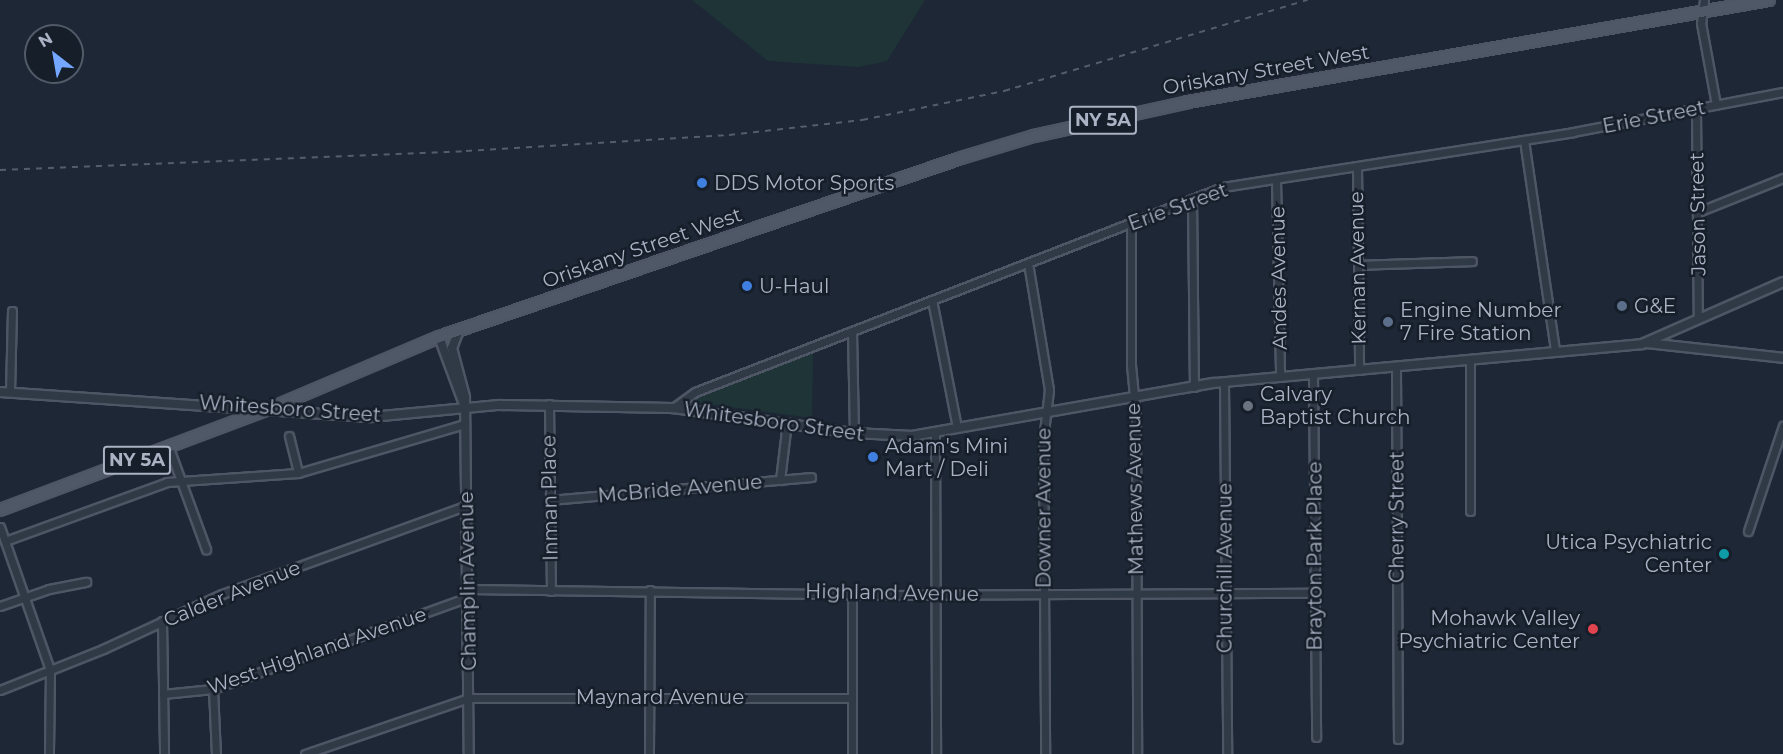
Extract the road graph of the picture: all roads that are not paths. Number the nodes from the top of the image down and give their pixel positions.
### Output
1 (1769, 0) edge
2 (1703, 9) edge
3 (1783, 93) edge
4 (1716, 105) junction
5 (1696, 109) junction
6 (1524, 140) junction
7 (1357, 166) junction
8 (1783, 178) edge
9 (1276, 179) junction
10 (1192, 199) junction
11 (1698, 212) junction
12 (1131, 224) junction
13 (1472, 261) dead end
14 (1028, 263) junction
15 (1358, 265) junction
16 (1783, 282) edge
17 (932, 300) junction
18 (12, 311) dead end
19 (1698, 318) junction
20 (459, 330) junction
21 (852, 331) junction
22 (439, 337) junction
23 (1642, 344) junction
24 (1555, 351) junction
25 (1783, 358) edge
26 (1470, 359) junction
27 (1396, 367) junction
28 (1359, 370) junction
29 (1313, 374) junction
30 (1281, 377) junction
31 (1224, 383) junction
32 (1194, 387) junction
33 (0, 392) edge
34 (10, 392) junction
35 (1133, 396) junction
36 (549, 404) junction
37 (274, 407) junction
38 (465, 408) junction
39 (673, 408) junction
40 (1045, 410) junction
41 (787, 422) junction
42 (465, 424) junction
43 (1783, 426) edge
44 (957, 427) junction
45 (935, 431) junction
46 (854, 433) junction
47 (289, 436) dead end
48 (169, 448) junction
49 (298, 472) junction
50 (811, 477) dead end
51 (180, 480) junction
52 (780, 480) junction
53 (550, 500) junction
54 (468, 505) junction
55 (0, 510) edge
56 (1470, 511) dead end
57 (0, 527) edge
58 (1748, 531) dead end
59 (4, 541) junction
60 (206, 549) dead end
61 (86, 582) dead end
62 (551, 591) junction
63 (650, 591) junction
64 (469, 593) junction
65 (1137, 593) junction
66 (1314, 593) junction
67 (852, 594) junction
68 (1044, 594) junction
69 (1226, 594) junction
70 (936, 595) junction
71 (25, 598) junction
72 (0, 606) edge
73 (162, 621) junction
74 (50, 670) junction
75 (213, 689) junction
76 (0, 690) edge
77 (163, 694) junction
78 (649, 697) junction
79 (469, 698) junction
80 (852, 698) junction
81 (1316, 737) dead end
82 (1398, 739) dead end
83 (50, 754) edge
84 (164, 754) edge
85 (216, 754) edge
86 (305, 754) edge
87 (469, 754) edge
88 (649, 754) edge
89 (852, 754) edge
90 (936, 754) edge
91 (1045, 754) edge
92 (1137, 754) edge
93 (1227, 754) edge

1 - 2 main road, Oriskany Street West / NY 5A
2 - 4 street
2 - 20 main road, Oriskany Street West / NY 5A
3 - 4 street, Erie Street
4 - 5 street, Erie Street
5 - 6 street, Erie Street
5 - 11 street, Jason Street
6 - 7 street, Erie Street
6 - 24 street
7 - 9 street, Erie Street
7 - 15 street, Kernan Avenue
8 - 11 street
9 - 10 street, Erie Street
9 - 30 street, Andes Avenue
10 - 12 street, Erie Street
10 - 32 street
11 - 19 street, Jason Street
12 - 14 street, Erie Street
12 - 35 street, Mathews Avenue
13 - 15 street
14 - 17 street, Erie Street
14 - 40 street, Downer Avenue
15 - 28 street, Kernan Avenue
16 - 19 street, Whitesboro Street
17 - 21 street, Erie Street
17 - 44 street
18 - 34 street
19 - 23 street, Whitesboro Street
20 - 22 main road, Oriskany Street West / NY 5A
20 - 38 street, Champlin Avenue
21 - 39 street, Erie Street
21 - 46 street
22 - 37 main road, Oriskany Street West / NY 5A
22 - 38 street, Champlin Avenue
23 - 24 street, Whitesboro Street
23 - 25 street
24 - 26 street, Whitesboro Street
26 - 27 street, Whitesboro Street
26 - 56 street
27 - 28 street, Whitesboro Street
27 - 82 street, Cherry Street
28 - 29 street, Whitesboro Street
29 - 30 street, Whitesboro Street
29 - 66 street, Brayton Park Place
30 - 31 street, Whitesboro Street
31 - 32 street, Whitesboro Street
31 - 69 street, Churchill Avenue
32 - 35 street, Whitesboro Street
33 - 34 street, Whitesboro Street
34 - 37 street, Whitesboro Street
35 - 40 street, Whitesboro Street
35 - 65 street, Mathews Avenue
36 - 38 street, Whitesboro Street
36 - 39 street, Whitesboro Street
36 - 53 street, Inman Place
37 - 38 street, Whitesboro Street
37 - 48 main road, NY 5A
38 - 42 street, Champlin Avenue
39 - 41 street, Whitesboro Street
40 - 44 street, Whitesboro Street
40 - 68 street, Downer Avenue
41 - 46 street, Whitesboro Street
41 - 52 street
42 - 49 street
42 - 54 street, Champlin Avenue
43 - 58 street
44 - 45 street, Whitesboro Street
45 - 46 street, Whitesboro Street
45 - 70 street
47 - 49 street
48 - 51 street
48 - 55 main road, NY 5A
49 - 51 street
50 - 52 street, McBride Avenue
51 - 59 street
51 - 60 street
52 - 53 street, McBride Avenue
53 - 62 street, Inman Place
54 - 64 street, Champlin Avenue
54 - 73 street, Calder Avenue
57 - 59 street
59 - 71 street
61 - 71 street
62 - 63 street, Highland Avenue
62 - 64 street, Highland Avenue
63 - 67 street, Highland Avenue
63 - 78 street
64 - 75 street, West Highland Avenue
64 - 79 street, Champlin Avenue
65 - 68 street, Highland Avenue
65 - 69 street, Highland Avenue
65 - 92 street, Mathews Avenue
66 - 69 street, Highland Avenue
66 - 81 street, Brayton Park Place
67 - 70 street, Highland Avenue
67 - 80 street
68 - 70 street, Highland Avenue
68 - 91 street, Downer Avenue
69 - 93 street, Churchill Avenue
70 - 90 street
71 - 72 street
71 - 74 street
73 - 74 street, Calder Avenue
73 - 77 street
74 - 76 street, Calder Avenue
74 - 83 street
75 - 77 street, West Highland Avenue
75 - 85 street
77 - 84 street
78 - 79 street, Maynard Avenue
78 - 80 street, Maynard Avenue
78 - 88 street
79 - 86 street, Maynard Avenue
79 - 87 street, Champlin Avenue
80 - 89 street

